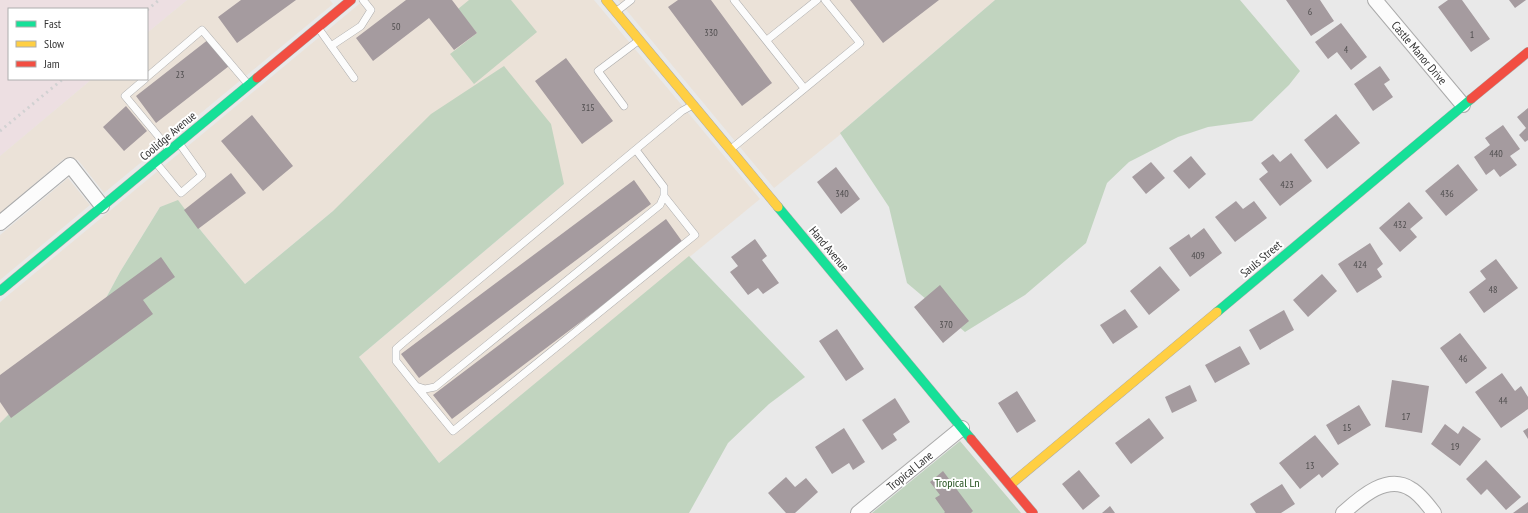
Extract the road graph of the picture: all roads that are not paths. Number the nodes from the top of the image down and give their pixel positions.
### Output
1 (363, 0) edge
2 (606, 0) edge
3 (631, 0) edge
4 (734, 0) edge
5 (817, 0) edge
6 (825, 0) edge
7 (1376, 0) edge
8 (346, 1) edge
9 (616, 12) junction
10 (318, 28) junction
11 (639, 40) junction
12 (767, 40) junction
13 (331, 46) junction
14 (1528, 52) edge
15 (148, 76) edge
16 (354, 78) dead end
17 (144, 80) edge
18 (248, 85) junction
19 (804, 88) junction
20 (693, 104) junction
21 (1463, 105) junction
22 (624, 106) dead end
23 (179, 143) junction
24 (170, 150) junction
25 (636, 150) junction
26 (731, 150) junction
27 (155, 162) junction
28 (664, 196) junction
29 (102, 206) junction
30 (0, 224) edge
31 (0, 291) edge
32 (416, 386) junction
33 (962, 428) junction
34 (1010, 485) junction
35 (858, 513) edge
36 (1033, 513) edge
37 (1343, 513) edge
38 (1434, 513) edge

1 - 13 lane
2 - 9 street, Hand Avenue
3 - 9 lane
4 - 12 lane
5 - 12 lane
6 - 19 lane
7 - 21 street, Castle Manor Drive
8 - 10 street, Coolidge Avenue
9 - 11 street, Hand Avenue
10 - 13 lane
10 - 18 street, Coolidge Avenue
11 - 20 street, Hand Avenue
11 - 22 lane
12 - 19 lane
13 - 16 lane
14 - 21 street, Sauls Street
15 - 18 lane
17 - 24 lane
18 - 23 street, Coolidge Avenue
19 - 26 lane
20 - 25 lane
20 - 26 street, Hand Avenue
21 - 34 street, Sauls Street
23 - 24 street, Coolidge Avenue
23 - 27 lane
24 - 27 street, Coolidge Avenue
25 - 28 lane
25 - 32 lane
26 - 33 street, Hand Avenue
27 - 29 street, Coolidge Avenue
28 - 32 lane
28 - 32 lane
29 - 30 street
29 - 31 street, Coolidge Avenue
33 - 34 street, Hand Avenue
33 - 35 street, Tropical Lane
34 - 36 street, Hand Avenue
37 - 38 street

